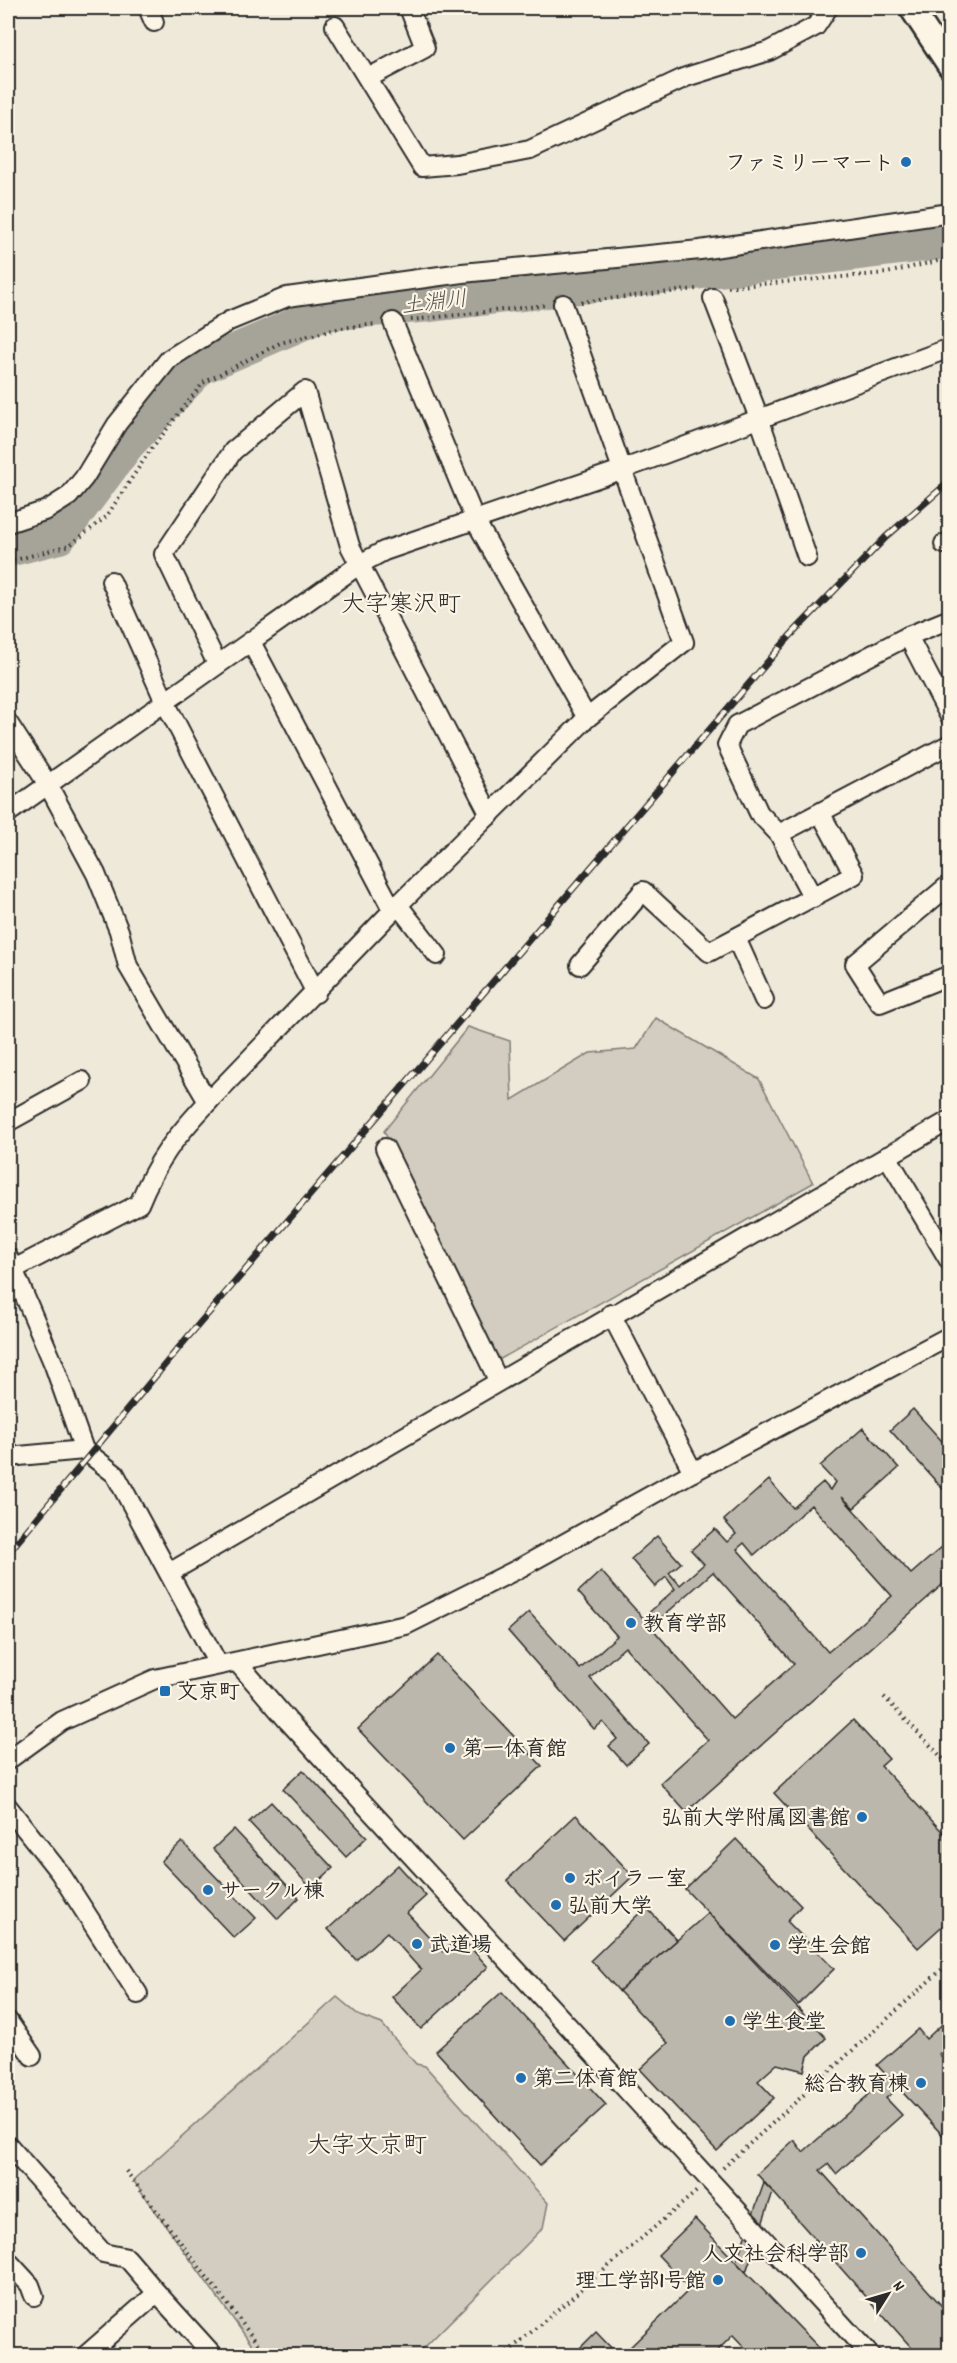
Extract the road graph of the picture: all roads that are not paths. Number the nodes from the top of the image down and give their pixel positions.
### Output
1 (409, 8) edge
2 (828, 8) edge
3 (911, 8) edge
4 (335, 26) dead end
5 (950, 67) edge
6 (368, 78) junction
7 (950, 213) edge
8 (714, 291) road end
9 (563, 304) road end
10 (393, 322) road end
11 (950, 348) edge
12 (759, 418) junction
13 (621, 470) junction
14 (475, 520) junction
15 (8, 523) edge
16 (807, 557) dead end
17 (360, 564) junction
18 (111, 581) dead end
19 (950, 619) edge
20 (909, 636) junction
21 (251, 642) junction
22 (217, 664) junction
23 (165, 702) junction
24 (950, 717) edge
25 (587, 718) junction
26 (8, 723) edge
27 (950, 744) edge
28 (47, 783) junction
29 (8, 813) edge
30 (821, 814) junction
31 (490, 815) junction
32 (779, 834) junction
33 (950, 884) edge
34 (813, 898) junction
35 (396, 908) junction
36 (736, 938) junction
37 (437, 955) dead end
38 (580, 965) dead end
39 (950, 975) edge
40 (316, 993) junction
41 (764, 1000) dead end
42 (82, 1082) dead end
43 (208, 1102) junction
44 (950, 1120) edge
45 (8, 1122) edge
46 (385, 1148) dead end
47 (887, 1156) junction
48 (9, 1261) edge
49 (950, 1262) edge
50 (611, 1314) junction
51 (950, 1336) edge
52 (498, 1380) junction
53 (84, 1450) junction
54 (8, 1456) edge
55 (693, 1472) junction
56 (169, 1573) junction
57 (238, 1663) junction
58 (218, 1664) junction
59 (8, 1760) edge
60 (8, 1807) edge
61 (138, 1995) dead end
62 (8, 2021) edge
63 (32, 2056) dead end
64 (8, 2145) edge
65 (8, 2261) edge
66 (157, 2293) junction
67 (34, 2296) dead end
68 (85, 2355) edge
69 (214, 2355) edge
70 (870, 2355) edge

1 - 6 street
2 - 6 street
3 - 5 street
4 - 6 street
7 - 15 street
8 - 12 street
9 - 13 street
10 - 14 street
11 - 12 street
12 - 13 street
12 - 16 street
13 - 14 street
13 - 25 street
14 - 17 street
14 - 25 street
17 - 21 street
17 - 22 street
17 - 31 street
18 - 23 street
19 - 20 street
20 - 24 street
20 - 32 street
21 - 22 street
21 - 35 street
22 - 23 street
23 - 28 street
23 - 40 street
25 - 31 street
26 - 28 street
27 - 30 street
28 - 29 street
28 - 43 street
30 - 32 street
30 - 34 street
31 - 35 street
32 - 34 street
33 - 39 street
34 - 36 street
35 - 37 street
35 - 40 street
36 - 38 street
36 - 41 street
40 - 43 street
42 - 45 street
43 - 48 street
44 - 47 street
46 - 52 street
47 - 49 street
47 - 50 street
48 - 53 street
50 - 52 street
50 - 55 street
51 - 55 street
52 - 56 street
53 - 54 street
53 - 56 street
55 - 57 street
56 - 58 street
57 - 58 street
57 - 70 street
58 - 59 street
60 - 61 street
62 - 63 street
64 - 66 street
65 - 67 street
66 - 68 street
66 - 69 street

